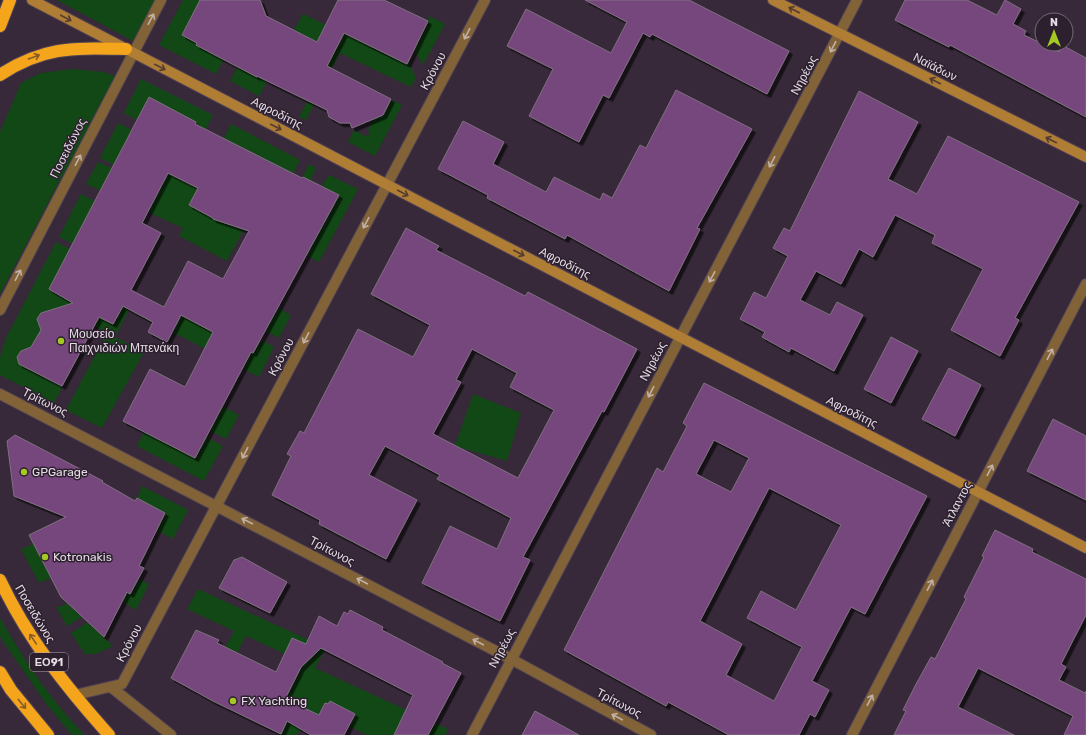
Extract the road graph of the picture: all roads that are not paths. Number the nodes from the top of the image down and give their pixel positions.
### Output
1 (10, 0) edge
2 (32, 0) edge
3 (161, 0) edge
4 (485, 0) edge
5 (773, 0) edge
6 (857, 0) edge
7 (0, 26) edge
8 (840, 34) junction
9 (129, 51) junction
10 (0, 76) edge
11 (1086, 157) edge
12 (387, 185) junction
13 (1086, 284) edge
14 (0, 310) edge
15 (680, 337) junction
16 (0, 394) edge
17 (978, 492) junction
18 (217, 505) junction
19 (1086, 548) edge
20 (0, 580) edge
21 (511, 659) junction
22 (0, 672) edge
23 (110, 687) junction
24 (75, 695) junction
25 (48, 735) edge
26 (109, 735) edge
27 (171, 735) edge
28 (472, 735) edge
29 (651, 735) edge
30 (852, 735) edge

1 - 7 highway
2 -> 9 street, Αφροδίτης
9 -> 3 street, Ποσειδώνος
4 -> 12 street, Κρόνου
8 -> 5 street, Ναϊάδων
6 - 8 street, Νηρέως
11 -> 8 street, Ναϊάδων
8 -> 15 street, Νηρέως
10 -> 9 highway
9 -> 12 street, Αφροδίτης
14 -> 9 street, Ποσειδώνος
12 -> 15 street, Αφροδίτης
12 -> 18 street, Κρόνου
17 -> 13 street, Άτλαντος
15 - 17 street, Αφροδίτης
15 -> 21 street, Νηρέως
16 - 18 street, Τρίτωνος
17 - 19 street, Αφροδίτης
30 -> 17 street, Άτλαντος
21 -> 18 street, Τρίτωνος
18 - 23 street, Κρόνου
24 -> 20 highway, Ποσειδώνος / ΕΟ91
21 - 28 street, Νηρέως
29 -> 21 street, Τρίτωνος
22 -> 25 highway
23 - 24 street, Κρόνου
23 - 27 street
24 - 26 highway, Ποσειδώνος / ΕΟ91

